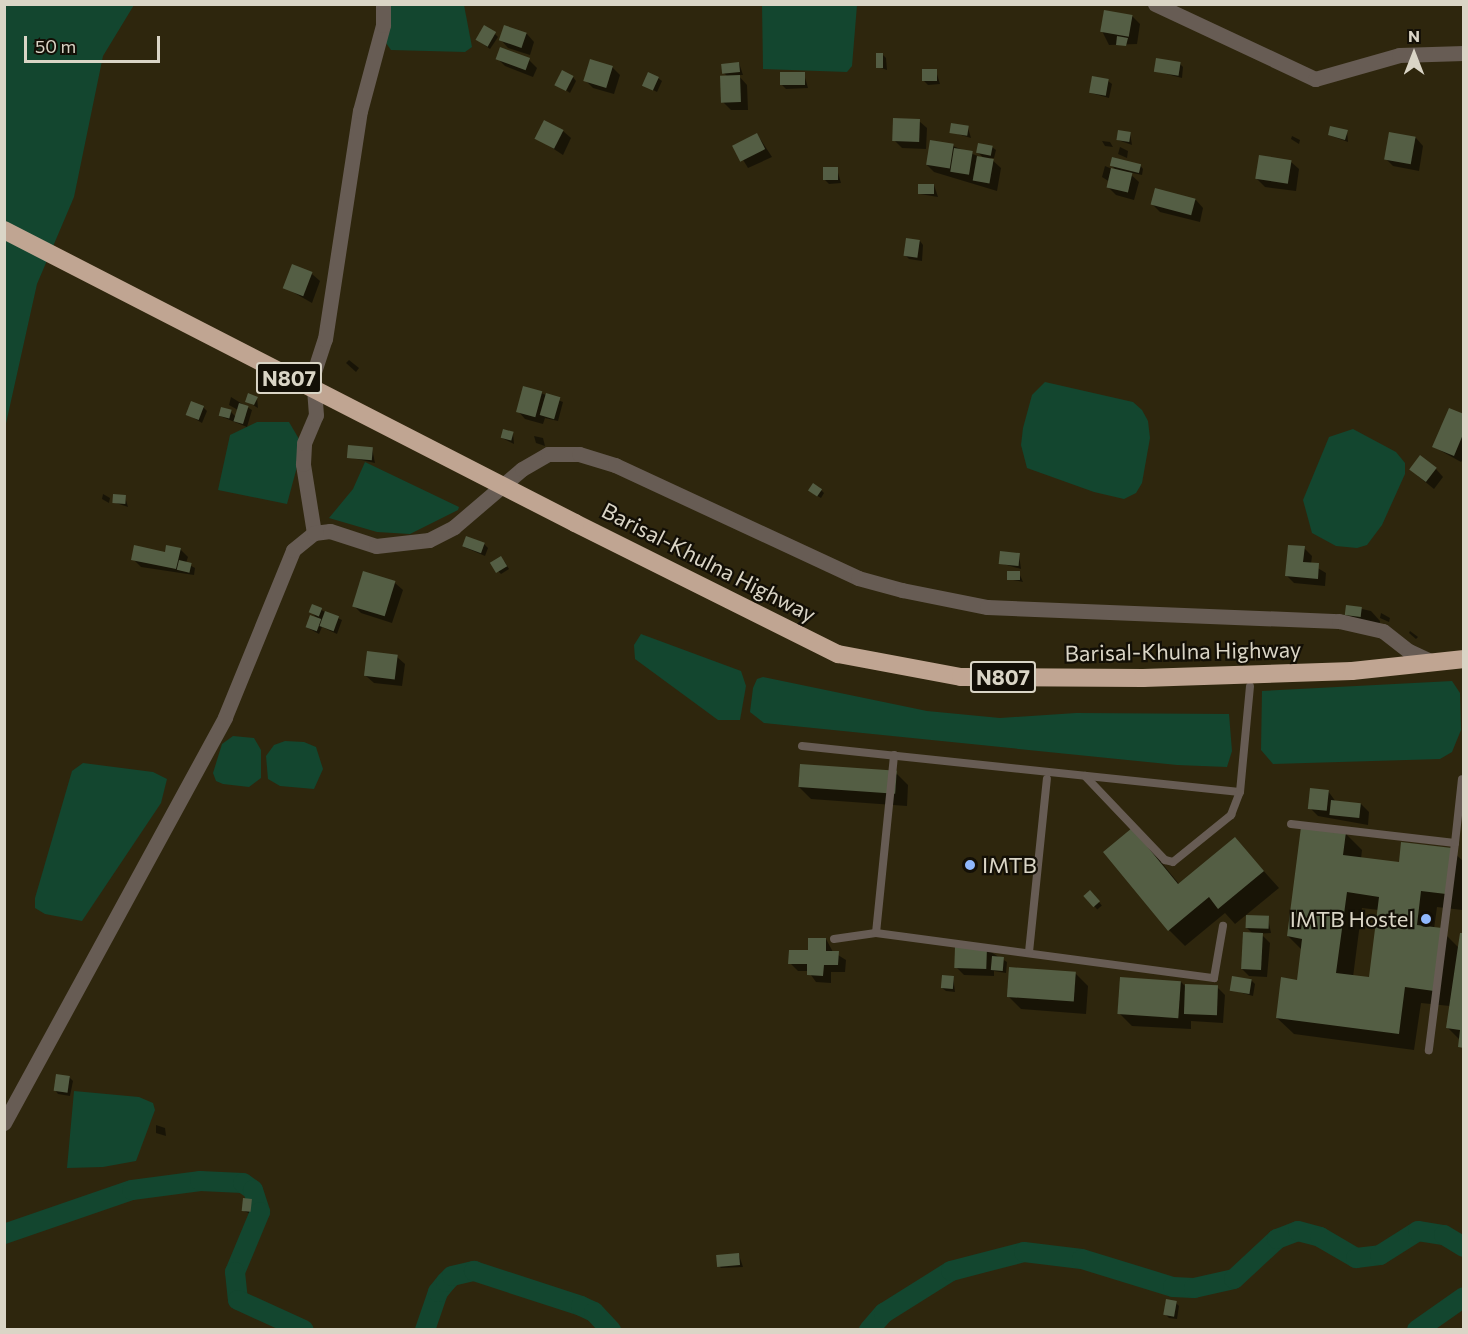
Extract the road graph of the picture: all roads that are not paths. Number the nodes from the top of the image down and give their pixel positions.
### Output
1 (383, 4) edge
2 (1155, 4) edge
3 (1464, 53) edge
4 (4, 230) edge
5 (314, 532) junction
6 (1464, 659) edge
7 (1433, 662) junction
8 (1250, 686) dead end
9 (802, 746) dead end
10 (894, 755) junction
11 (1085, 776) junction
12 (1047, 779) dead end
13 (1462, 779) edge
14 (1239, 792) junction
15 (1291, 824) dead end
16 (1455, 843) junction
17 (1223, 926) dead end
18 (876, 933) junction
19 (834, 939) dead end
20 (1029, 952) junction
21 (1429, 1050) dead end
22 (4, 1123) edge

1 - 5 street
2 - 3 street
4 - 7 highway, Barisal-Khulna Highway / N807, bridge
5 - 7 street
5 - 22 street
6 - 7 highway, Barisal-Khulna Highway / N807
8 - 14 lane
9 - 10 lane
10 - 11 lane
10 - 18 lane
11 - 14 lane
11 - 14 lane
12 - 20 lane
13 - 16 lane
15 - 16 lane
16 - 21 lane
17 - 20 lane
18 - 19 lane
18 - 20 lane

